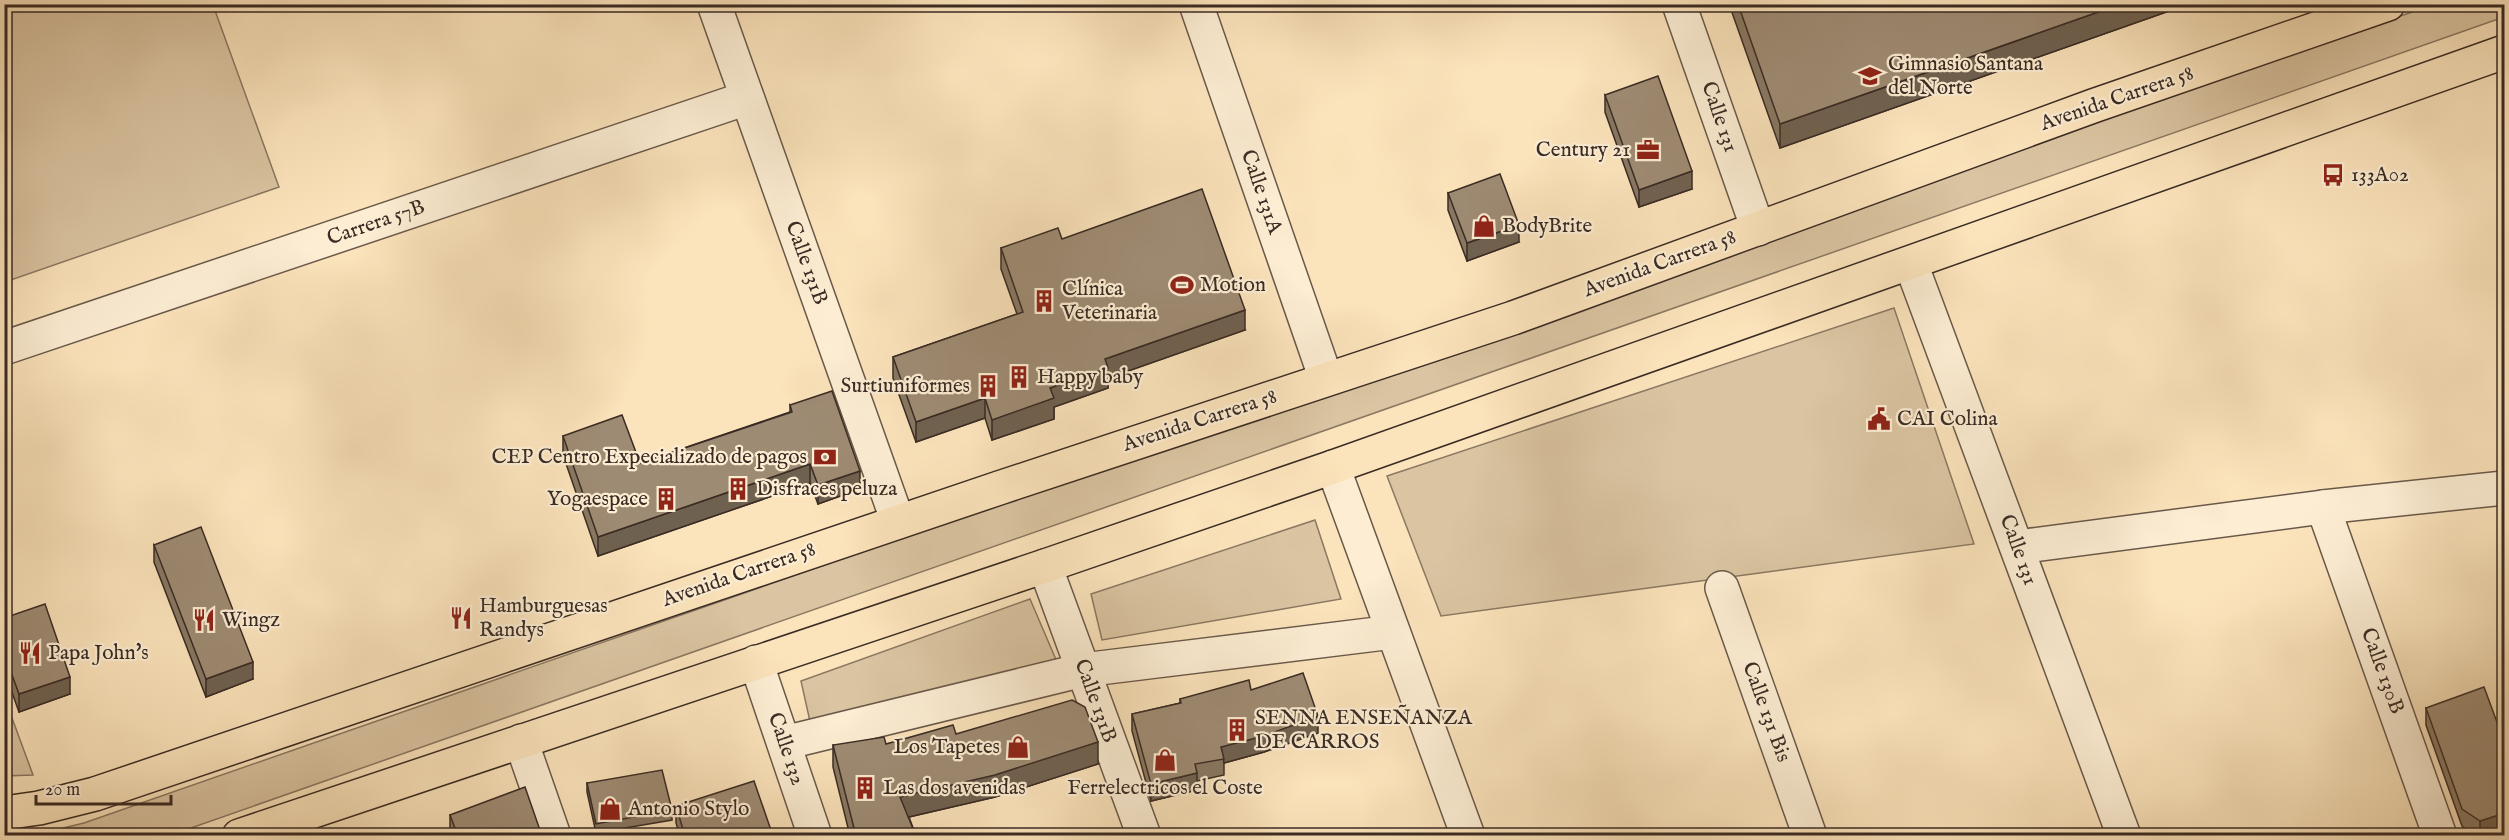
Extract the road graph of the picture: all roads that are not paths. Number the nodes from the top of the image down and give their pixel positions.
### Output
1 (714, 4) edge
2 (1196, 4) edge
3 (1679, 4) edge
4 (2388, 4) edge
5 (2505, 52) edge
6 (747, 98) junction
7 (1758, 229) junction
8 (1911, 264) junction
9 (4, 348) edge
10 (1326, 380) junction
11 (1333, 467) junction
12 (2505, 488) edge
13 (2323, 507) junction
14 (898, 522) junction
15 (2017, 547) junction
16 (1045, 566) junction
17 (1722, 588) dead end
18 (1393, 632) junction
19 (756, 662) junction
20 (1083, 670) junction
21 (521, 741) junction
22 (784, 743) junction
23 (4, 813) edge
24 (239, 836) edge
25 (554, 836) edge
26 (815, 836) edge
27 (1144, 836) edge
28 (1468, 836) edge
29 (1810, 836) edge
30 (2124, 836) edge
31 (2440, 836) edge

1 - 6 street, Calle 131B
2 - 10 street, Calle 131A
3 - 7 street, Calle 131
4 - 7 main road, Avenida Carrera 58
5 - 8 main road
6 - 9 street, Carrera 57B
6 - 14 street, Calle 131B
7 - 10 main road, Avenida Carrera 58
8 - 11 main road
8 - 15 street, Calle 131
10 - 14 main road, Avenida Carrera 58
11 - 16 main road
11 - 18 street
12 - 13 street
13 - 15 street
13 - 31 street, Calle 130B
14 - 23 main road, Avenida Carrera 58
15 - 30 street, Calle 131
16 - 19 main road
16 - 20 street, Calle 131B
17 - 29 street, Calle 131 Bis
18 - 20 street
18 - 28 street
19 - 21 main road
19 - 22 street, Calle 132
20 - 22 street
20 - 27 street, Calle 131B
21 - 24 main road
21 - 25 street
22 - 26 street, Calle 132

